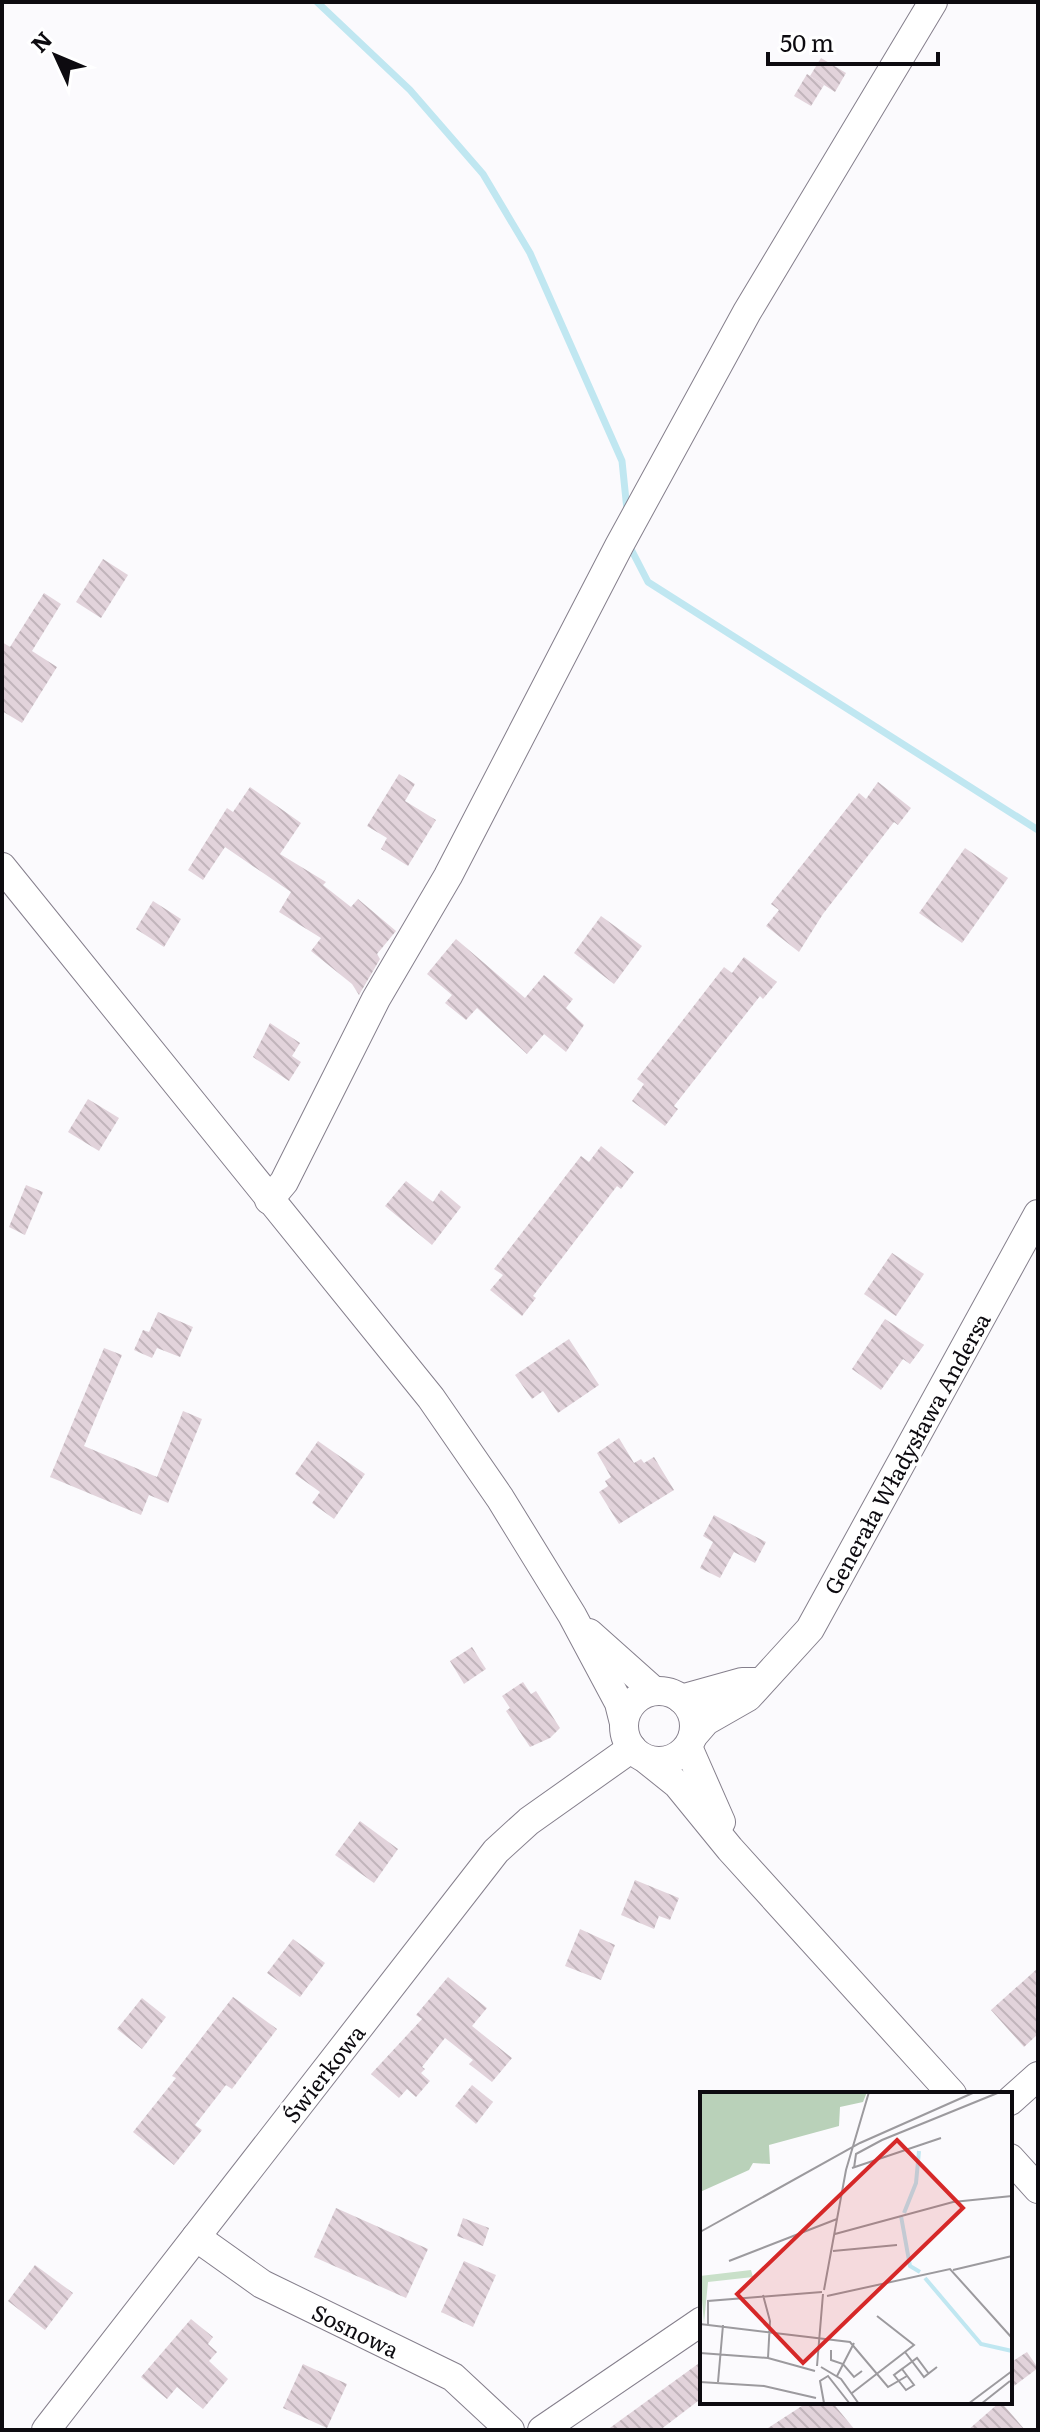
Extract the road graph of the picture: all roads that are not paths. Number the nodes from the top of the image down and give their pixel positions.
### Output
1 (933, 2) edge
2 (2, 867) edge
3 (269, 1200) junction
4 (1038, 1214) edge
5 (572, 1615) junction
6 (760, 1682) junction
7 (654, 1691) junction
8 (681, 1699) junction
9 (691, 1741) junction
10 (634, 1743) junction
11 (730, 1849) junction
12 (1038, 2076) edge
13 (950, 2092) edge
14 (1012, 2099) edge
15 (1012, 2160) edge
16 (1038, 2189) edge
17 (196, 2237) junction
18 (700, 2322) edge
19 (46, 2430) edge
20 (510, 2430) edge
21 (542, 2430) edge

1 - 3 street
2 - 3 street
3 - 5 street
4 - 6 street, Generała Władysława Andersa
5 - 7 street
5 - 10 street
6 - 8 street
6 - 9 street, Generała Władysława Andersa
7 - 8 street
7 - 10 street
8 - 9 street
9 - 10 street
9 - 11 street
10 - 11 street
10 - 17 street, Świerkowa
11 - 13 street
12 - 14 street
15 - 16 street
17 - 19 street, Świerkowa
17 - 20 street, Sosnowa
18 - 21 street

